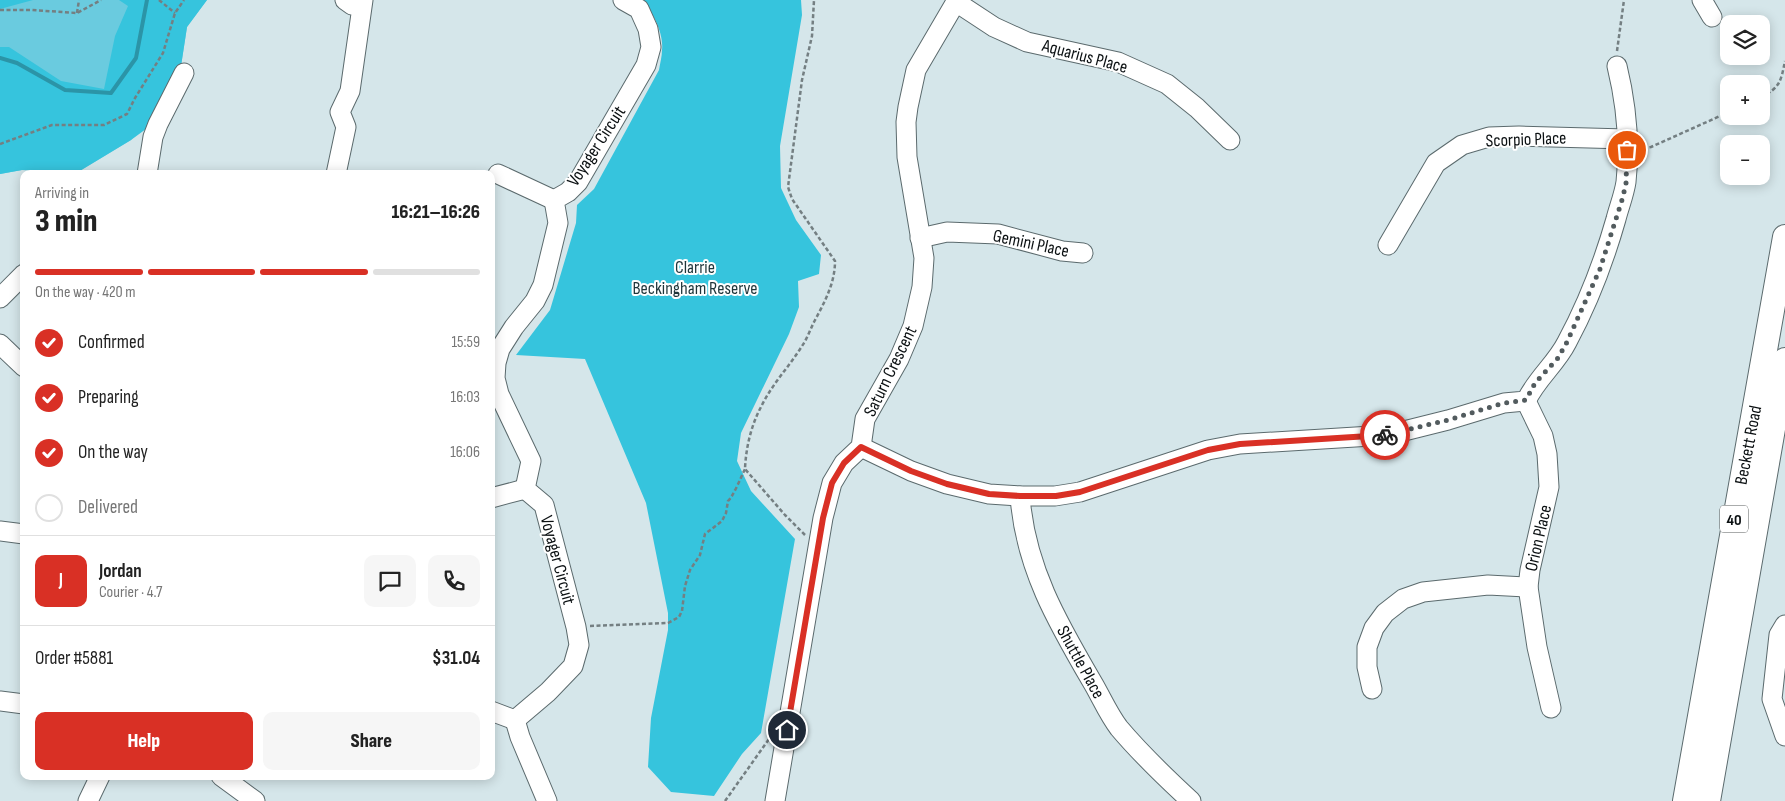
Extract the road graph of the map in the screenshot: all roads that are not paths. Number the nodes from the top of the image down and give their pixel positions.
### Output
1 (623, 0) edge
2 (1702, 0) edge
3 (957, 1) edge
4 (356, 2) edge
5 (1712, 17) dead end
6 (1617, 66) road end
7 (184, 73) dead end
8 (1230, 140) dead end
9 (1626, 145) junction
10 (148, 170) edge
11 (337, 170) edge
12 (498, 174) dead end
13 (554, 200) junction
14 (1785, 237) edge
15 (920, 238) junction
16 (1388, 244) dead end
17 (1083, 253) dead end
18 (20, 278) edge
19 (0, 298) edge
20 (0, 344) edge
21 (1785, 360) edge
22 (20, 362) edge
23 (495, 370) edge
24 (495, 381) edge
25 (1526, 400) junction
26 (861, 447) junction
27 (524, 489) junction
28 (1020, 496) junction
29 (495, 497) edge
30 (0, 531) edge
31 (20, 534) edge
32 (1528, 586) junction
33 (1785, 625) edge
34 (1372, 689) dead end
35 (0, 701) edge
36 (20, 704) edge
37 (1551, 708) dead end
38 (495, 712) edge
39 (516, 720) junction
40 (1785, 736) edge
41 (98, 780) edge
42 (226, 780) edge
43 (88, 801) edge
44 (255, 801) edge
45 (546, 801) edge
46 (775, 801) edge
47 (1191, 801) edge
48 (1685, 801) edge
49 (1708, 801) edge

1 - 13 street, Voyager Circuit
2 - 5 street
3 - 8 street, Aquarius Place
3 - 15 street, Saturn Crescent
4 - 11 street
6 - 9 street
7 - 10 street
9 - 16 street, Scorpio Place
9 - 25 street
12 - 13 street
13 - 23 street, Voyager Circuit
14 - 48 main road, Beckett Road / 40
15 - 17 street, Gemini Place
15 - 26 street, Saturn Crescent
18 - 19 street
20 - 22 street
21 - 49 main road, Beckett Road / 40
24 - 27 street, Voyager Circuit
25 - 28 street
25 - 32 street, Orion Place
26 - 28 street
26 - 46 street
27 - 29 street
27 - 39 street, Voyager Circuit
28 - 47 street, Shuttle Place
30 - 31 street
32 - 34 street
32 - 37 street, Orion Place
33 - 40 street
35 - 36 street
38 - 39 street
39 - 45 street
41 - 43 street
42 - 44 street

